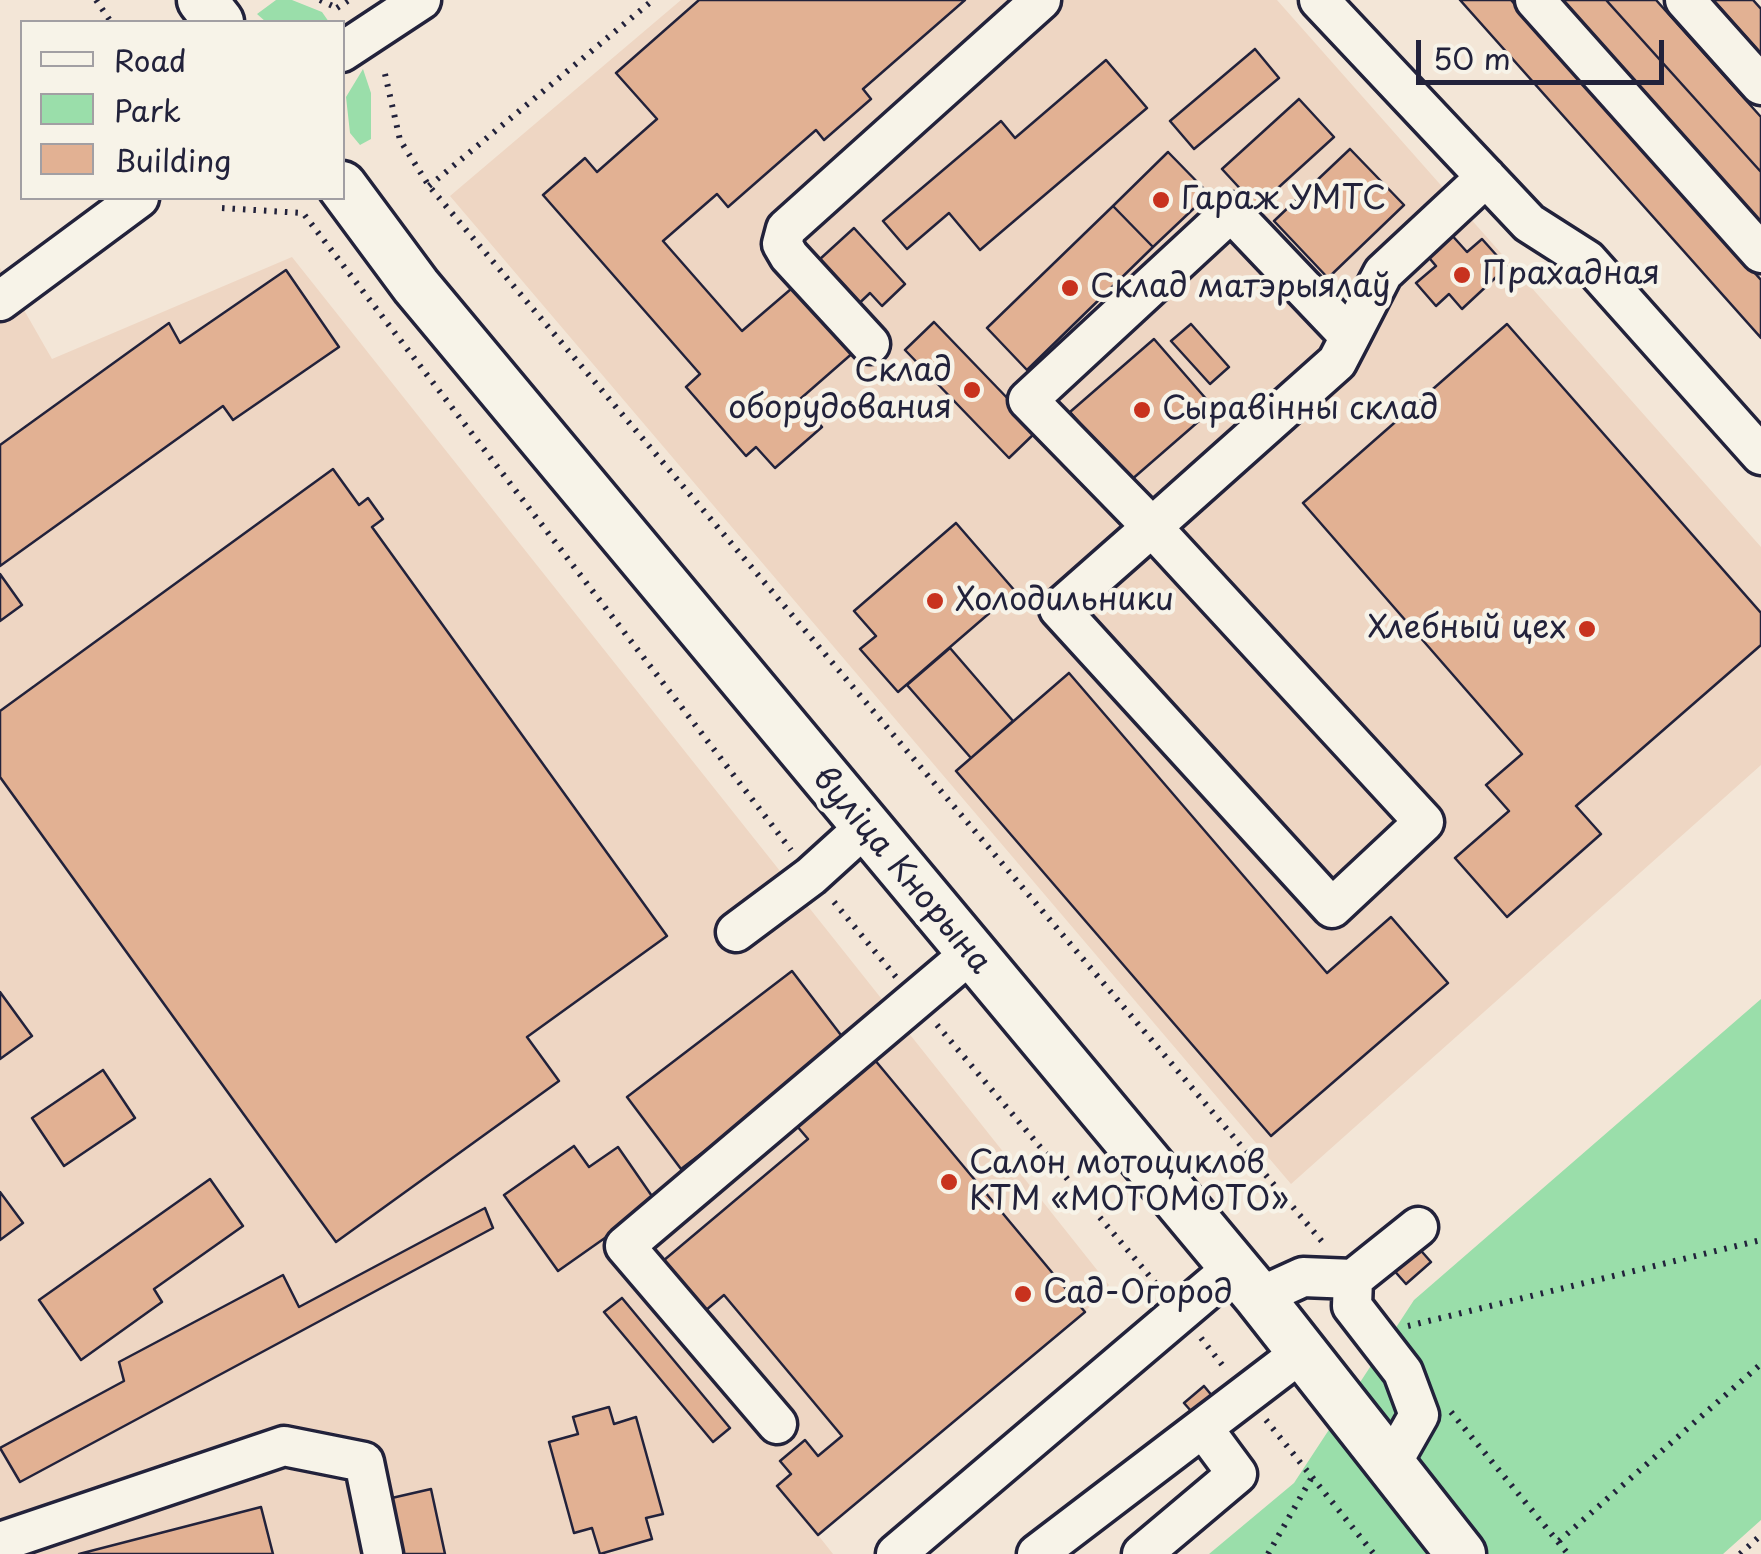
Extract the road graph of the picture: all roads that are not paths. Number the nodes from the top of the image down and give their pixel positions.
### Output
1 (421, 0) edge
2 (1042, 0) edge
3 (1319, 0) edge
4 (1535, 0) edge
5 (1685, 0) edge
6 (345, 50) edge
7 (1761, 85) edge
8 (1486, 177) junction
9 (345, 190) edge
10 (136, 200) edge
11 (1761, 253) edge
12 (0, 302) edge
13 (1350, 337) junction
14 (870, 344) dead end
15 (1761, 455) edge
16 (1152, 527) junction
17 (865, 828) junction
18 (736, 932) dead end
19 (970, 954) junction
20 (1418, 1227) dead end
21 (1353, 1278) junction
22 (1247, 1282) junction
23 (1302, 1352) junction
24 (777, 1424) dead end
25 (1202, 1428) junction
26 (1390, 1466) junction
27 (0, 1542) edge
28 (383, 1554) edge
29 (896, 1554) edge
30 (1037, 1554) edge
31 (1142, 1554) edge
32 (1461, 1554) edge

1 - 6 street
2 - 14 street
3 - 8 street
4 - 11 street
5 - 7 street
8 - 13 street
8 - 15 street
9 - 17 main road, вуліца Кнорына
10 - 12 street
13 - 16 street
13 - 16 street
16 - 16 street
17 - 18 street
17 - 19 main road, вуліца Кнорына
19 - 22 main road, вуліца Кнорына
19 - 24 street
20 - 21 street
21 - 22 street
21 - 26 street
22 - 23 main road, вуліца Кнорына
22 - 29 street
23 - 25 street
23 - 26 main road, вуліца Кнорына
25 - 30 street
25 - 31 street
26 - 32 main road, вуліца Кнорына
27 - 28 street

